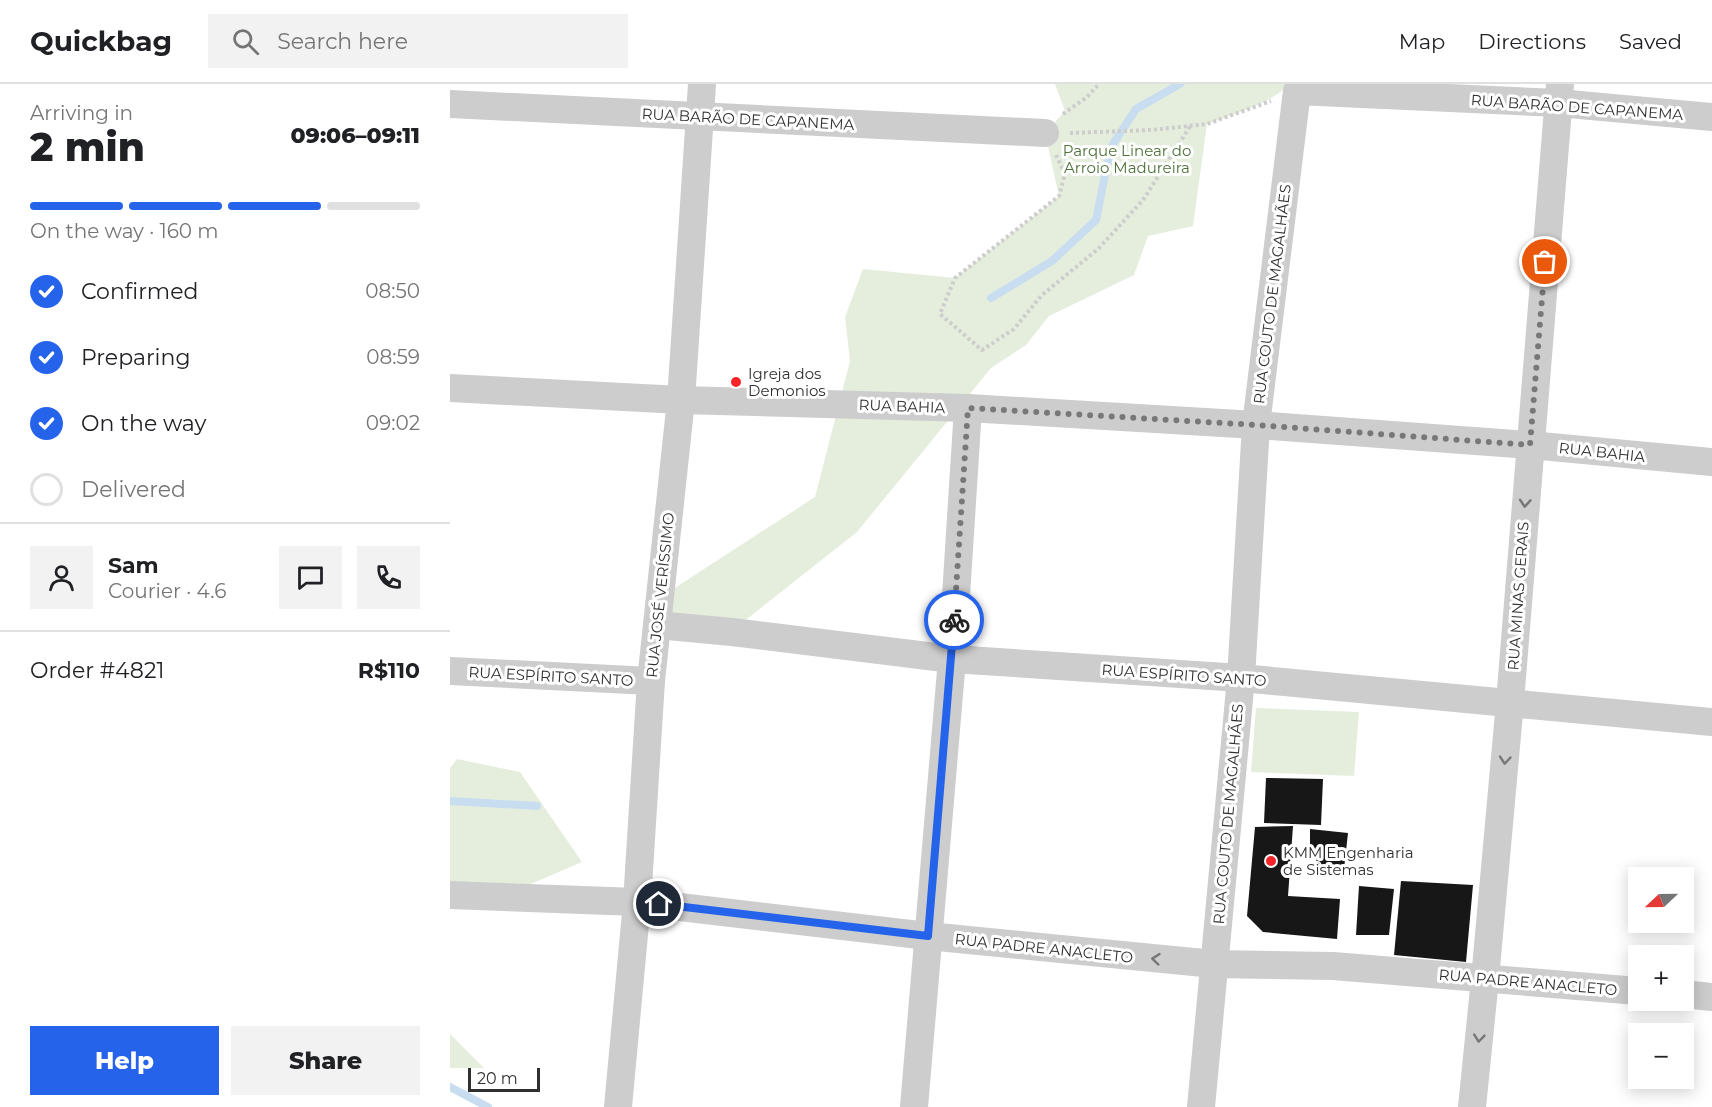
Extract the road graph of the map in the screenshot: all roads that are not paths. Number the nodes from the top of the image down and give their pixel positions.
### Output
1 (702, 84) edge
2 (1297, 91) joint
3 (1559, 93) edge
4 (450, 104) edge
5 (699, 116) junction
6 (1712, 117) edge
7 (1046, 133) road end
8 (450, 388) edge
9 (681, 400) junction
10 (968, 408) junction
11 (1256, 425) junction
12 (1530, 445) junction
13 (1712, 462) edge
14 (657, 625) junction
15 (952, 658) junction
16 (450, 671) edge
17 (1241, 678) junction
18 (651, 681) junction
19 (1510, 702) junction
20 (1712, 722) edge
21 (450, 895) edge
22 (637, 902) junction
23 (928, 936) junction
24 (1215, 964) junction
25 (1485, 980) junction
26 (1628, 990) edge
27 (1694, 995) edge
28 (1712, 997) edge
29 (618, 1107) edge
30 (915, 1107) edge
31 (1201, 1107) edge
32 (1472, 1107) edge

1 - 5 street, RUA JOSÉ VERÍSSIMO
2 - 3 street, RUA BARÃO DE CAPANEMA
2 - 11 street, RUA COUTO DE MAGALHÃES
3 - 6 street, RUA BARÃO DE CAPANEMA
3 - 12 street, RUA MINAS GERAIS
4 - 5 street, RUA BARÃO DE CAPANEMA
5 - 7 street, RUA BARÃO DE CAPANEMA
5 - 9 street, RUA JOSÉ VERÍSSIMO
8 - 9 street, RUA BAHIA
9 - 10 street, RUA BAHIA
9 - 14 street, RUA JOSÉ VERÍSSIMO
10 - 11 street, RUA BAHIA
10 - 15 street
11 - 12 street, RUA BAHIA
11 - 17 street, RUA COUTO DE MAGALHÃES
12 - 13 street, RUA BAHIA
12 -> 19 street, RUA MINAS GERAIS
14 - 15 street, RUA ESPÍRITO SANTO
14 - 18 street, RUA JOSÉ VERÍSSIMO
15 - 17 street, RUA ESPÍRITO SANTO
15 - 23 street
16 - 18 street, RUA ESPÍRITO SANTO
17 - 19 street, RUA ESPÍRITO SANTO
17 - 24 street, RUA COUTO DE MAGALHÃES
18 - 22 street, RUA JOSÉ VERÍSSIMO
19 - 20 street, RUA ESPÍRITO SANTO
19 -> 25 street, RUA MINAS GERAIS
21 - 22 street, RUA PADRE ANACLETO
22 - 23 street, RUA PADRE ANACLETO
22 - 29 street, RUA JOSÉ VERÍSSIMO
24 -> 23 street, RUA PADRE ANACLETO
23 - 30 street
24 - 25 street, RUA PADRE ANACLETO
24 - 31 street, RUA COUTO DE MAGALHÃES
25 - 26 street, RUA PADRE ANACLETO
25 -> 32 street, RUA MINAS GERAIS
27 - 28 street

